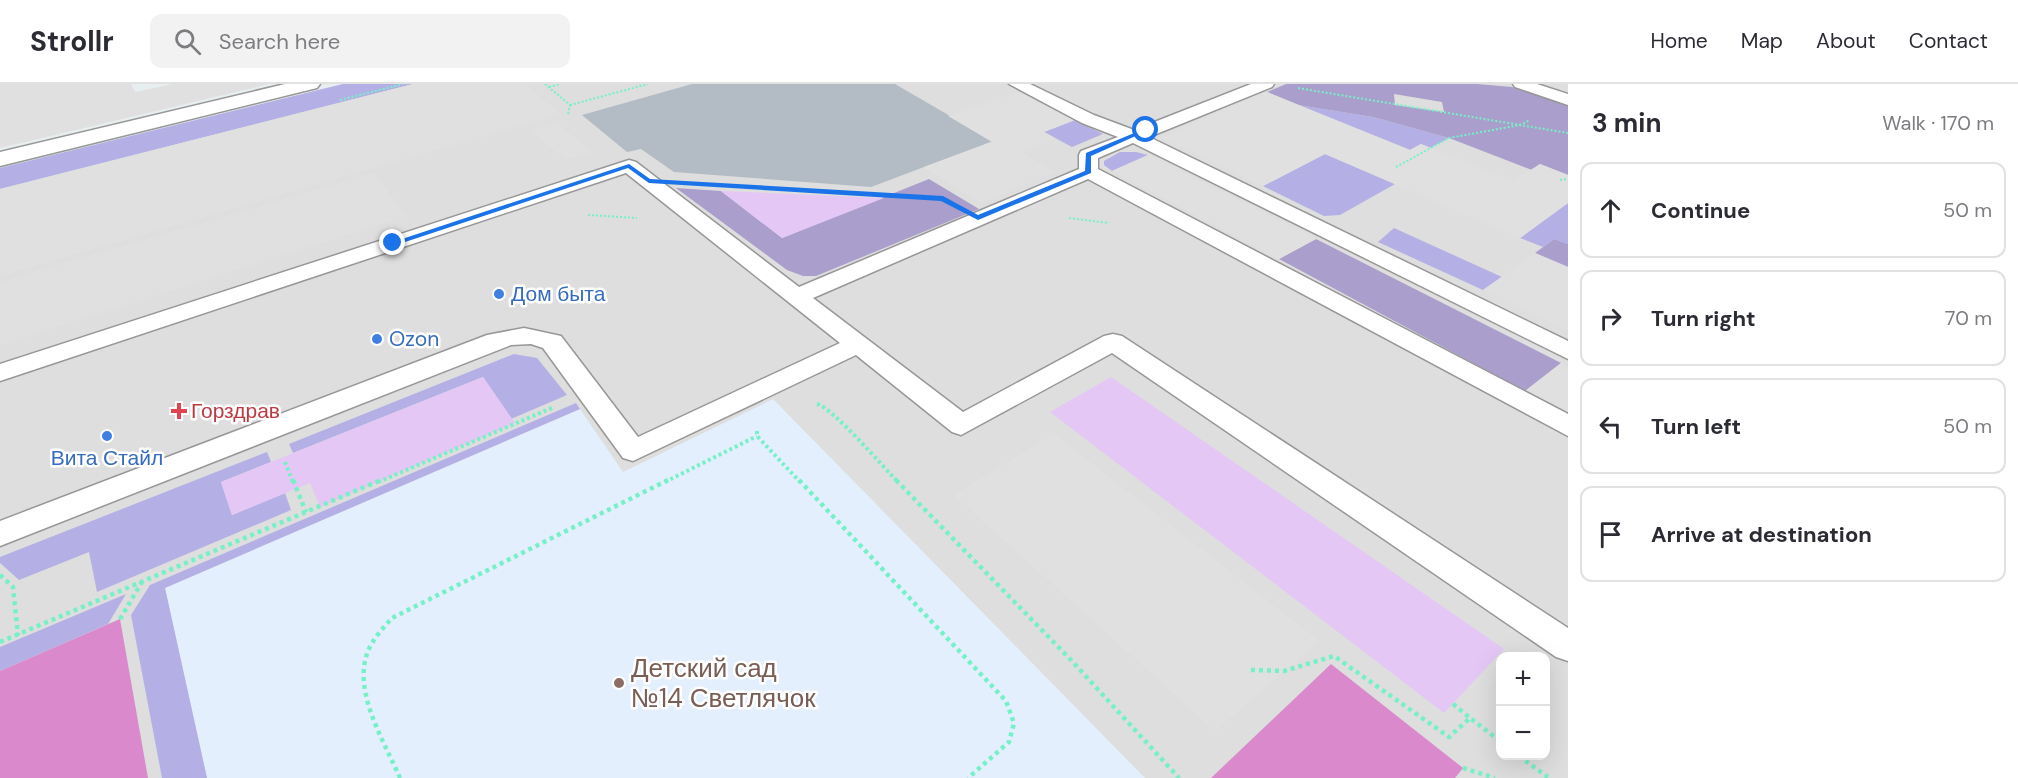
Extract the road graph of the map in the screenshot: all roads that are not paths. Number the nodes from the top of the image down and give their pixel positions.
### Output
1 (310, 84) edge
2 (1017, 84) edge
3 (1266, 84) edge
4 (1521, 84) edge
5 (1568, 100) edge
6 (1133, 136) junction
7 (0, 159) edge
8 (1089, 172) junction
9 (798, 296) junction
10 (859, 344) junction
11 (1568, 351) edge
12 (0, 373) edge
13 (1568, 426) edge
14 (0, 534) edge
15 (1568, 646) edge

1 - 7 street
2 - 6 lane
3 - 6 lane
4 - 5 lane
6 - 8 lane
6 - 11 lane
8 - 9 lane
8 - 13 lane
9 - 10 lane
9 - 12 lane
10 - 14 lane
10 - 15 lane

